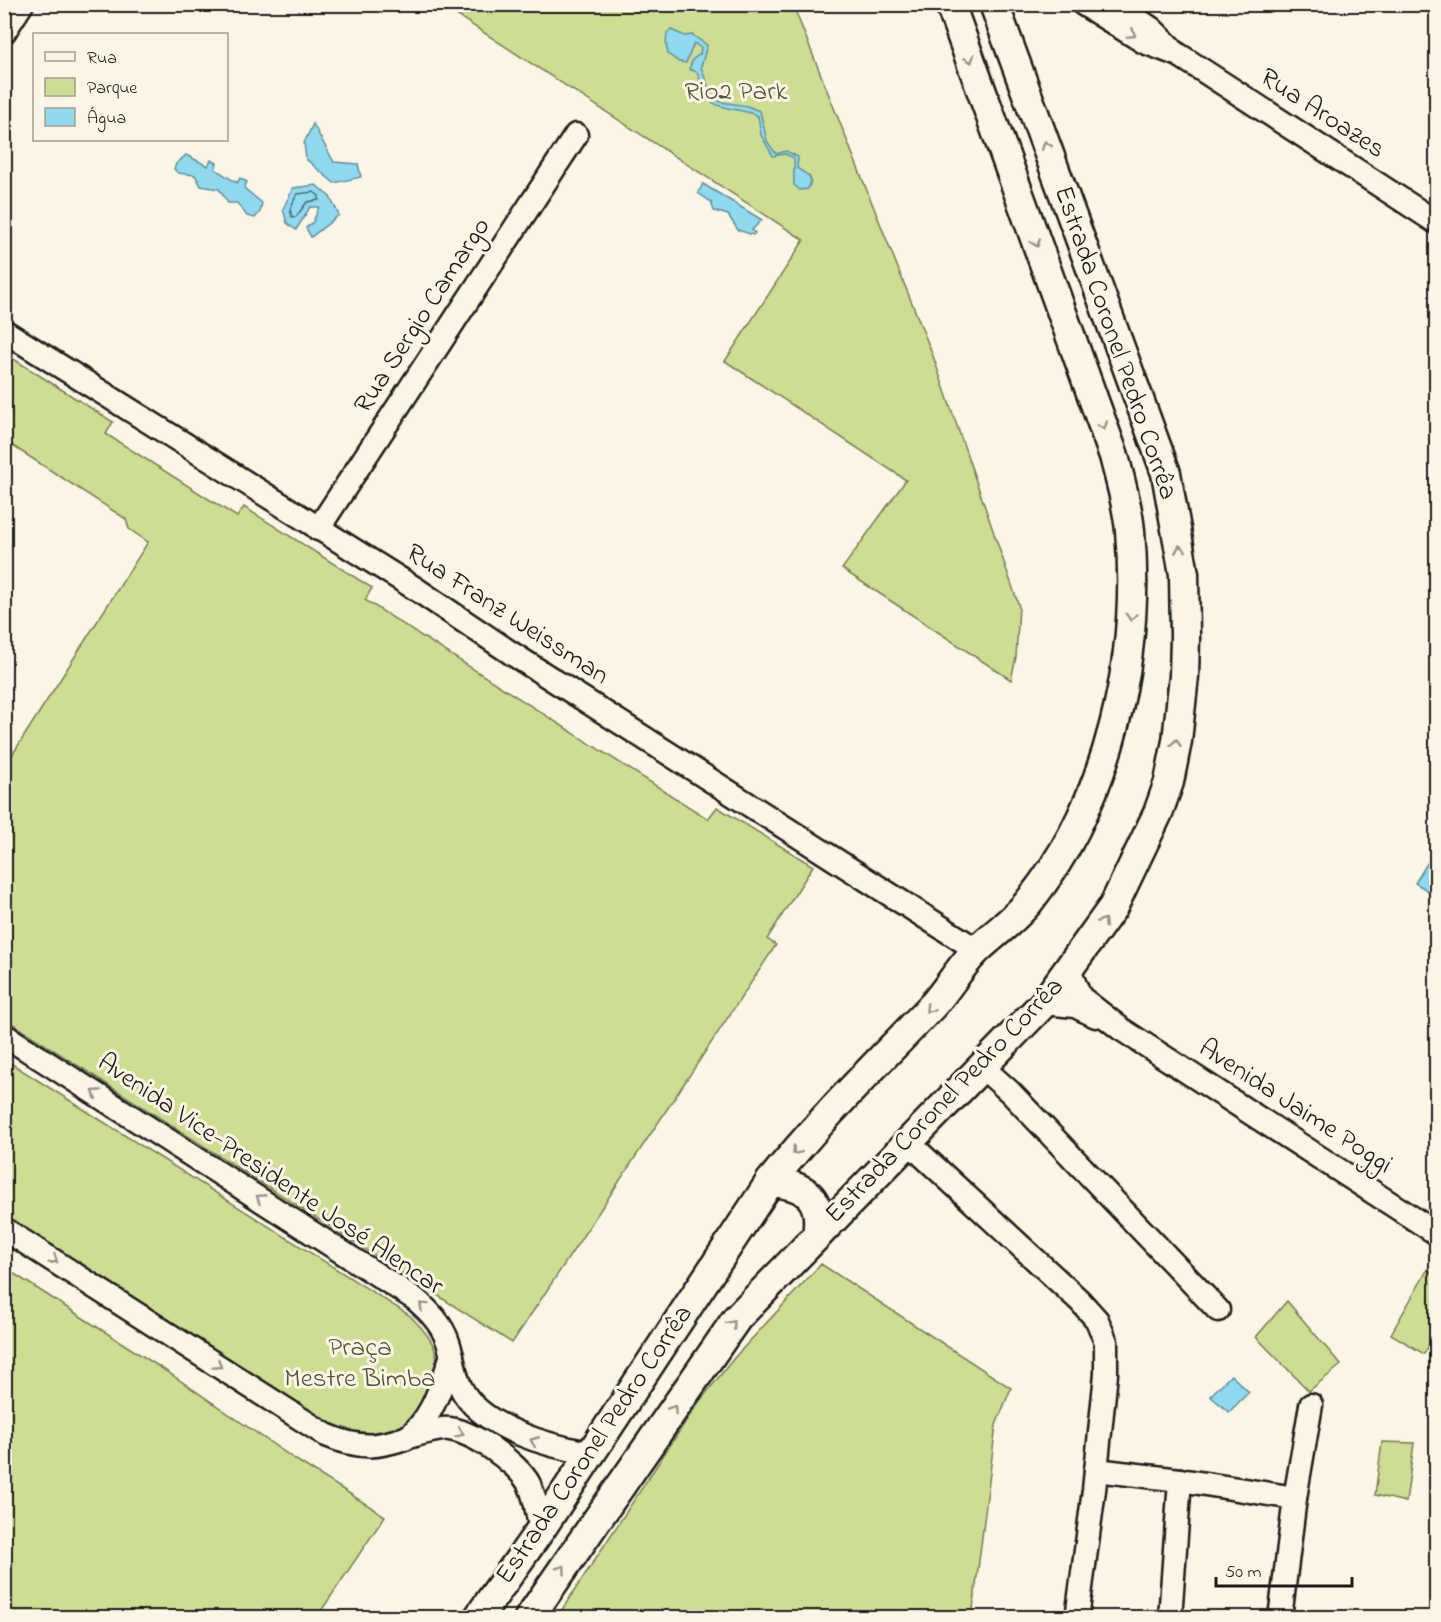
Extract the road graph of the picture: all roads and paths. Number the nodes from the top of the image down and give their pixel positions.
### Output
1 (22, 4) edge
2 (950, 4) edge
3 (1083, 4) edge
4 (1115, 4) edge
5 (1001, 9) edge
6 (4, 32) edge
7 (1177, 54) junction
8 (576, 135) dead end
9 (1437, 222) edge
10 (4, 331) edge
11 (318, 529) junction
12 (977, 950) junction
13 (1069, 970) junction
14 (1044, 1003) junction
15 (1121, 1029) junction
16 (4, 1035) edge
17 (982, 1067) junction
18 (908, 1142) junction
19 (771, 1182) junction
20 (4, 1228) edge
21 (1437, 1233) edge
22 (817, 1236) junction
23 (1218, 1310) dead end
24 (452, 1355) junction
25 (1311, 1405) dead end
26 (404, 1440) junction
27 (591, 1453) junction
28 (1096, 1470) junction
29 (1180, 1479) junction
30 (1295, 1498) junction
31 (540, 1529) junction
32 (478, 1617) edge
33 (529, 1617) edge
34 (1077, 1617) edge
35 (1170, 1617) edge
36 (1281, 1617) edge

1 - 6 street
2 -> 12 main road, Estrada Coronel Pedro Corrêa
3 -> 7 street, Rua Aroazes
4 - 7 street, Rua Aroazes
13 -> 5 main road, Estrada Coronel Pedro Corrêa
7 - 9 street, Rua Aroazes
8 - 11 street, Rua Sergio Camargo
10 - 11 street, Rua Franz Weissman
11 - 12 street, Rua Franz Weissman
12 -> 19 main road, Estrada Coronel Pedro Corrêa
13 - 14 main road, Estrada Coronel Pedro Corrêa
13 - 15 street, Avenida Jaime Poggi
14 - 15 street, Avenida Jaime Poggi
14 - 17 main road, Estrada Coronel Pedro Corrêa
15 - 21 street, Avenida Jaime Poggi
24 -> 16 street, Avenida Vice-Presidente José Alencar
17 - 18 main road, Estrada Coronel Pedro Corrêa
17 - 23 street
18 - 22 main road, Estrada Coronel Pedro Corrêa
18 - 28 street
19 - 22 main road
19 - 27 main road, Estrada Coronel Pedro Corrêa
20 -> 26 street
33 -> 22 main road, Estrada Coronel Pedro Corrêa
24 - 26 street
27 -> 24 street, Avenida Vice-Presidente José Alencar
25 - 30 street
26 -> 31 street
27 - 31 main road, Estrada Coronel Pedro Corrêa
28 - 29 street
28 - 34 street
29 - 30 street
29 - 35 street
30 - 36 street
31 - 32 main road, Estrada Coronel Pedro Corrêa

